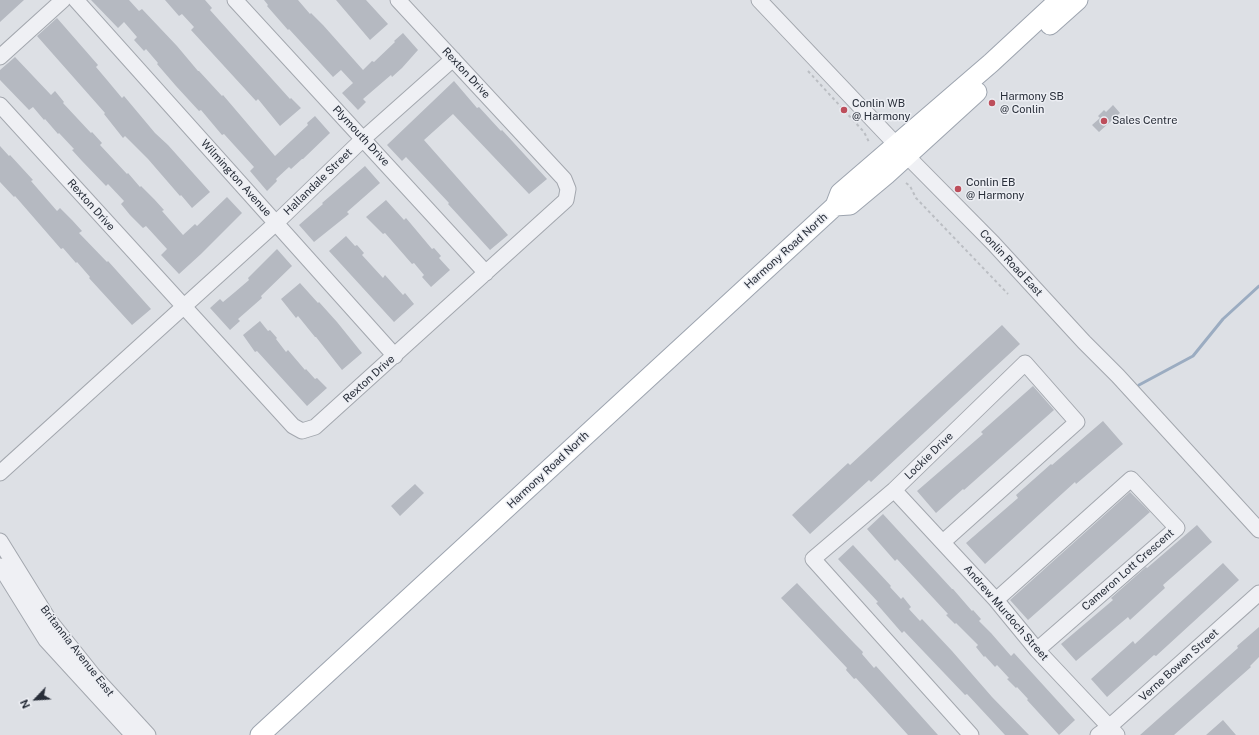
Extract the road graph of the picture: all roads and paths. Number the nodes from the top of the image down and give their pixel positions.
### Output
1 (62, 0) edge
2 (76, 0) edge
3 (235, 0) edge
4 (398, 0) edge
5 (760, 0) edge
6 (1059, 0) edge
7 (1078, 0) edge
8 (0, 57) edge
9 (453, 59) junction
10 (0, 105) edge
11 (363, 139) junction
12 (902, 150) junction
13 (906, 183) dead end
14 (276, 223) junction
15 (486, 273) junction
16 (1008, 294) dead end
17 (184, 306) junction
18 (395, 356) junction
19 (0, 473) edge
20 (894, 490) junction
21 (1259, 530) edge
22 (0, 540) edge
23 (943, 542) junction
24 (0, 566) edge
25 (1259, 593) edge
26 (996, 600) junction
27 (1037, 650) junction
28 (1108, 732) edge
29 (134, 735) edge
30 (148, 735) edge
31 (260, 735) edge
32 (970, 735) edge

1 - 8 street
2 - 14 street, Wilmington Avenue
3 - 11 street, Plymouth Drive
4 - 9 street, Rexton Drive
5 - 12 street, Conlin Road East
6 - 12 main road, Harmony Road North
7 - 12 main road, Harmony Road North
9 - 11 street, Hallandale Street
9 - 15 street, Rexton Drive
10 - 17 street, Rexton Drive
11 - 14 street, Hallandale Street
11 - 15 street, Plymouth Drive
12 - 21 street, Conlin Road East
12 - 31 main road, Harmony Road North
13 - 16 path
14 - 17 street, Hallandale Street
14 - 18 street, Wilmington Avenue
15 - 18 street, Rexton Drive
17 - 18 street, Rexton Drive
17 - 19 street, Hallandale Street
20 - 23 street, Andrew Murdoch Street
20 - 23 street, Lockie Drive
20 - 32 street, Lockie Drive
22 - 30 street, Britannia Avenue East
23 - 26 street, Andrew Murdoch Street
24 - 29 street, Britannia Avenue East
25 - 28 street, Verne Bowen Street
26 - 27 street, Andrew Murdoch Street
26 - 27 street, Cameron Lott Crescent
27 - 28 street, Andrew Murdoch Street

